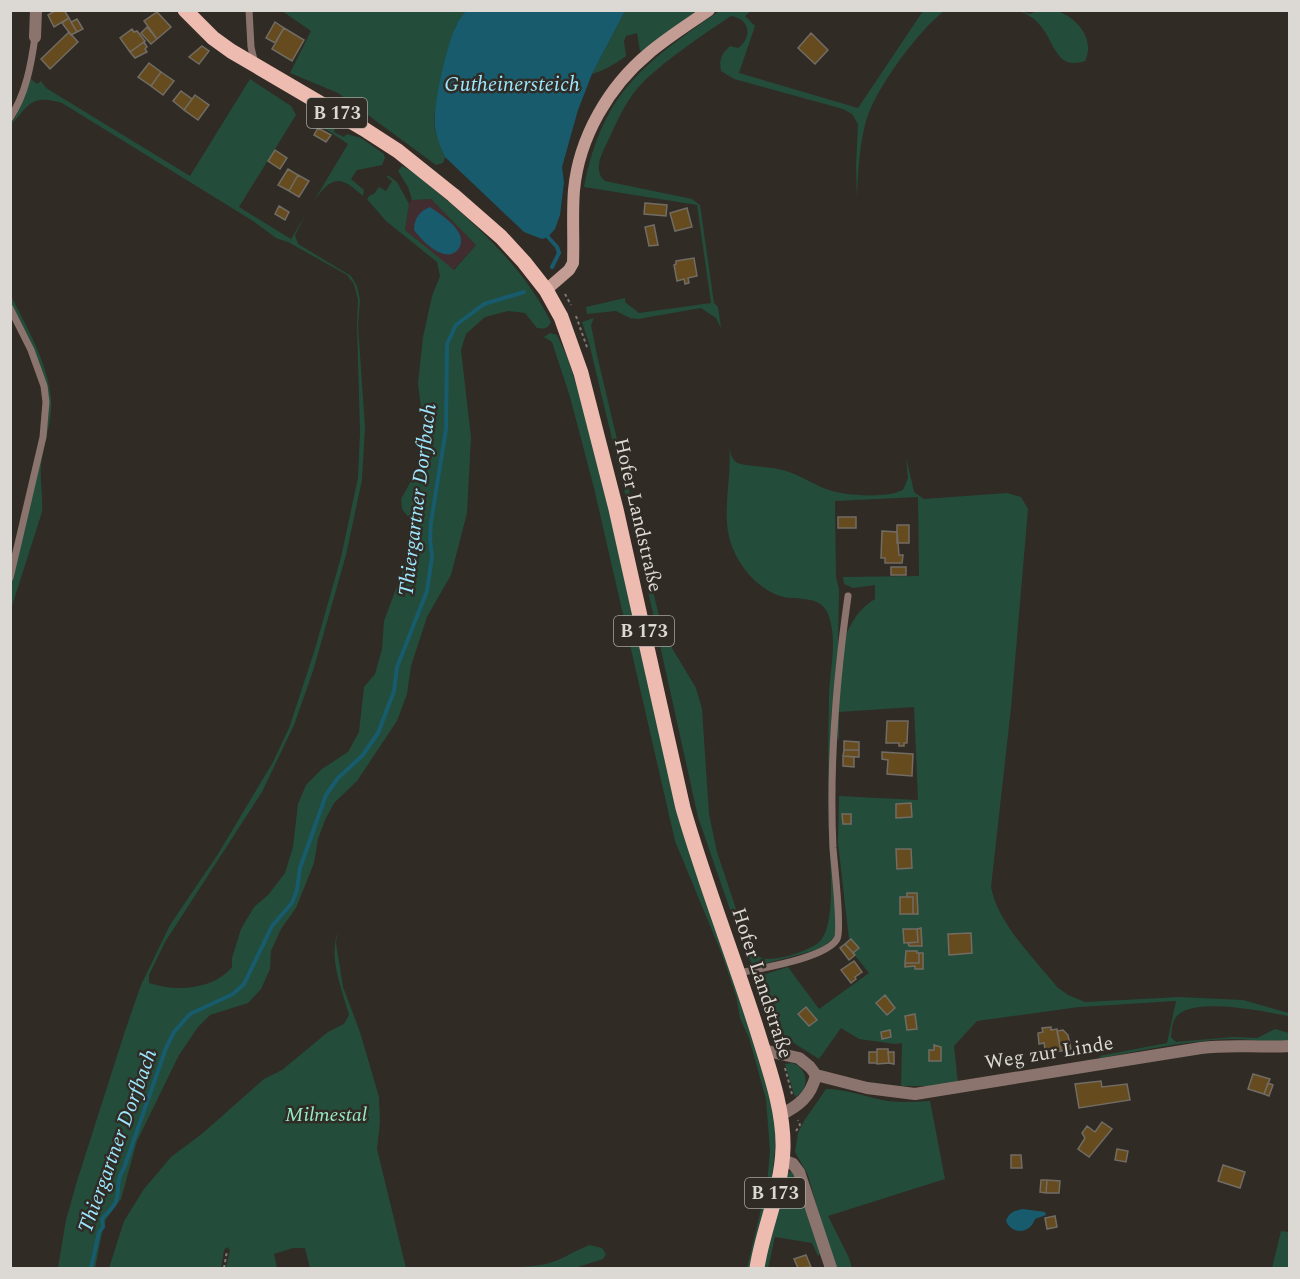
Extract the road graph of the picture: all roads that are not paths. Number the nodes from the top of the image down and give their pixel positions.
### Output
1 (36, 10) edge
2 (185, 10) edge
3 (249, 10) edge
4 (709, 10) edge
5 (35, 37) joint
6 (256, 67) junction
7 (10, 118) edge
8 (551, 286) junction
9 (10, 308) edge
10 (10, 578) edge
11 (848, 596) dead end
12 (740, 974) junction
13 (1290, 1046) edge
14 (763, 1050) junction
15 (816, 1075) junction
16 (780, 1115) junction
17 (782, 1160) junction
18 (757, 1269) edge
19 (831, 1269) edge

1 - 5 street
2 - 6 main road, Hofer Landstraße / B 173
3 - 6 lane
4 - 8 street
5 - 7 lane
6 - 8 main road, Hofer Landstraße / B 173
8 - 12 main road, Hofer Landstraße / B 173
9 - 10 lane
11 - 12 lane
12 - 14 main road, Hofer Landstraße / B 173
13 - 15 street, Weg zur Linde
14 - 15 street, Weg zur Linde
14 - 16 main road, Hofer Landstraße / B 173
15 - 16 street
16 - 17 main road, Hofer Landstraße / B 173
17 - 18 main road, Hofer Landstraße / B 173
17 - 19 street

